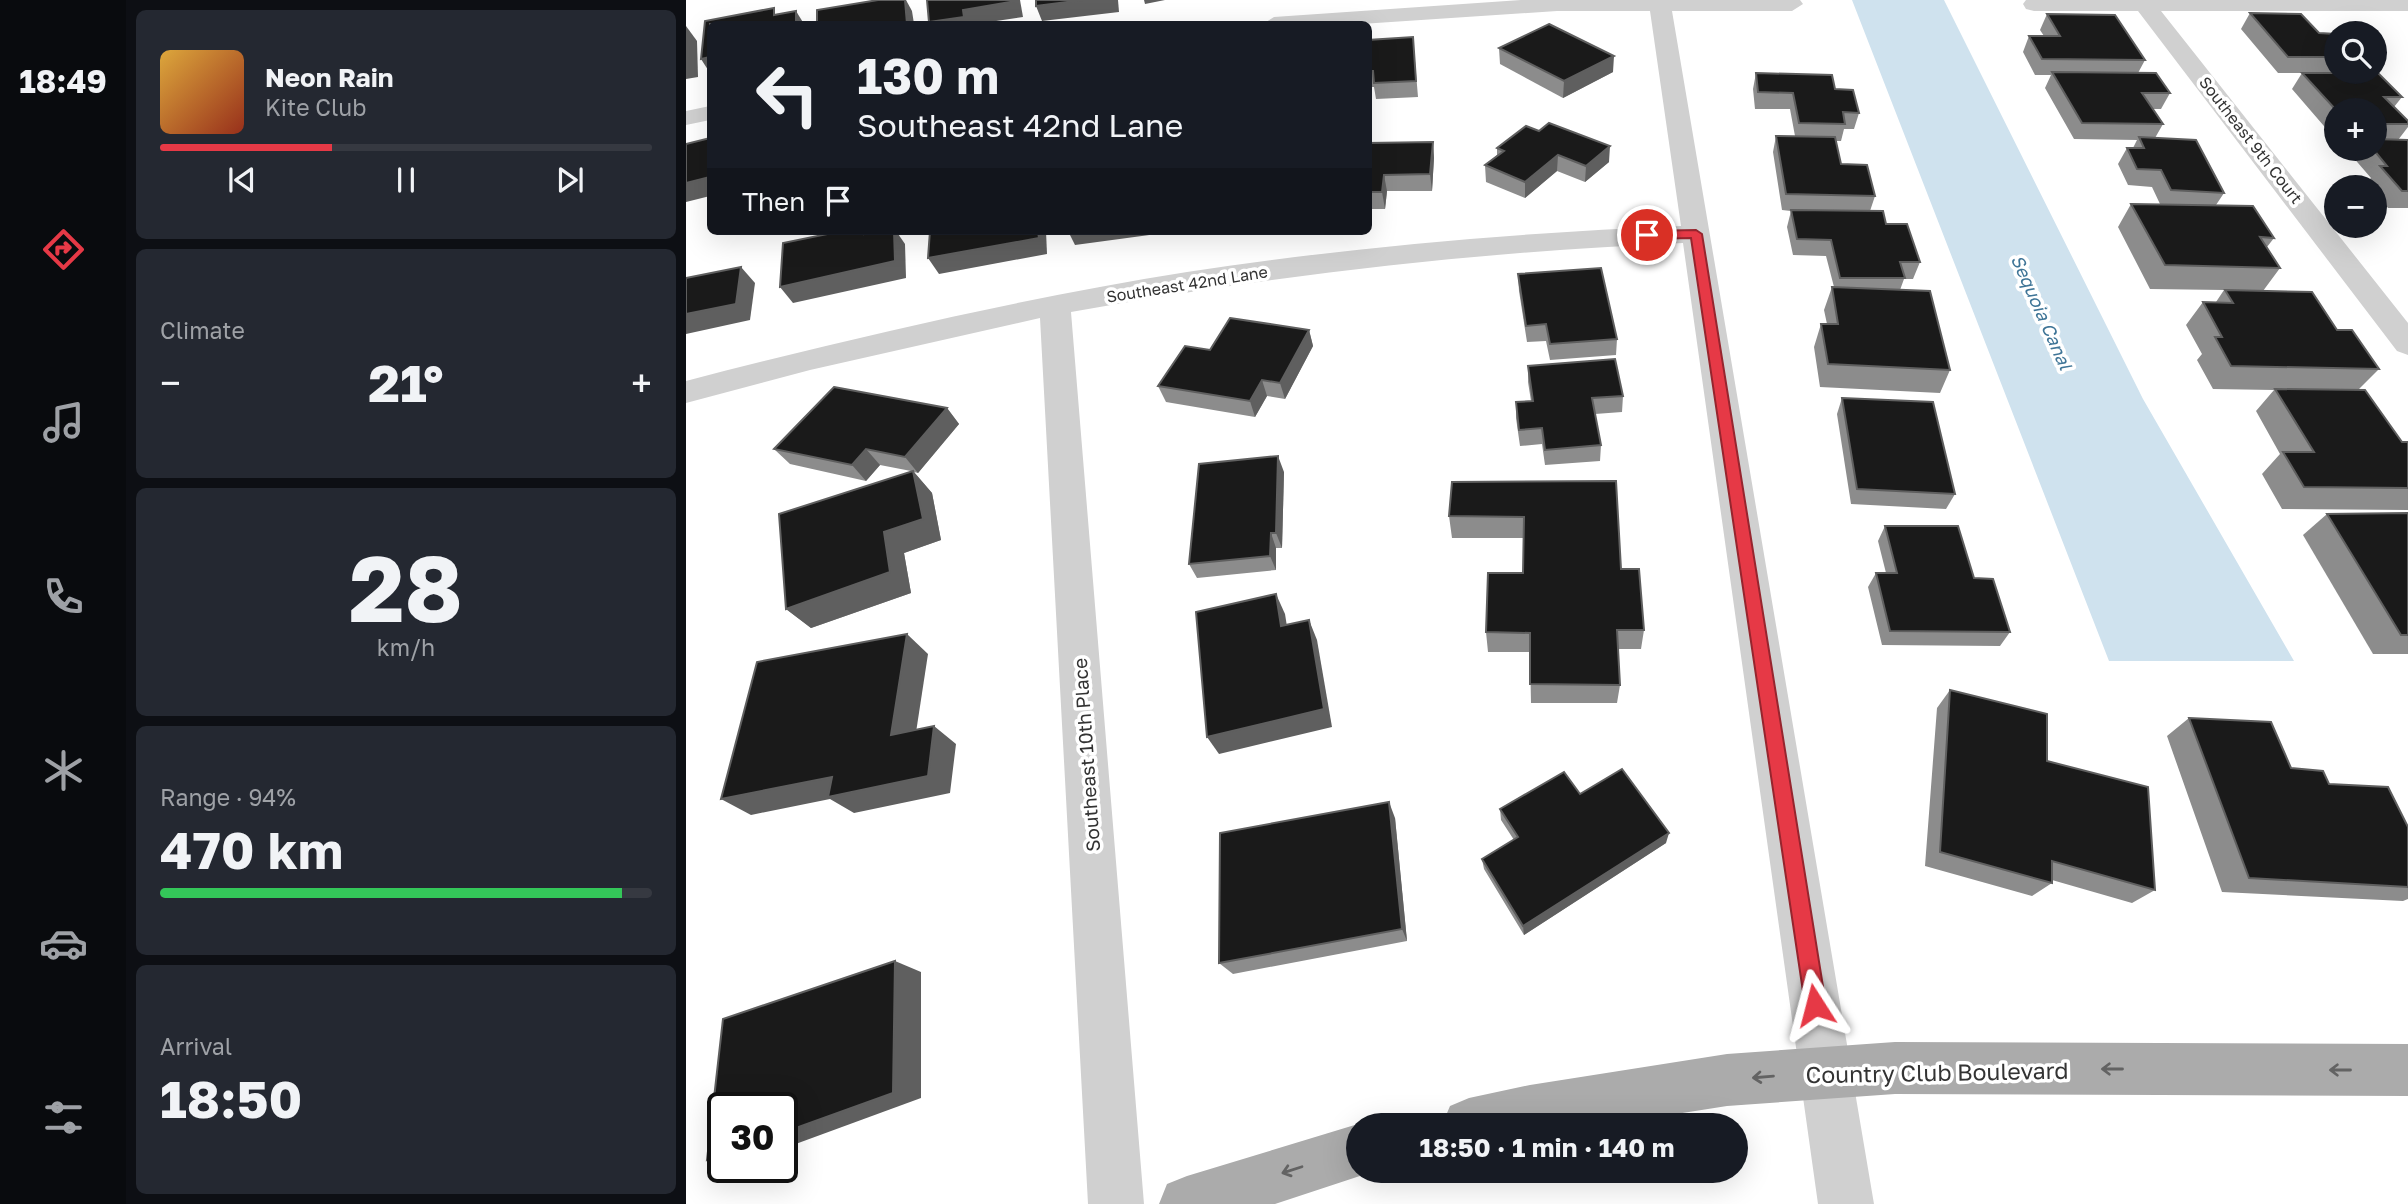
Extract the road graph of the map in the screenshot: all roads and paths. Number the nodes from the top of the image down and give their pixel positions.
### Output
1 (1660, 2) junction
2 (1792, 4) dead end
3 (2034, 4) dead end
4 (2144, 4) junction
5 (2408, 4) edge
6 (1314, 21) edge
7 (707, 114) edge
8 (686, 118) edge
9 (1696, 234) junction
10 (1055, 307) junction
11 (2408, 344) edge
12 (686, 392) edge
13 (2408, 1070) edge
14 (1826, 1072) junction
15 (1521, 1113) edge
16 (1346, 1156) edge
17 (1116, 1204) edge
18 (1186, 1204) edge
19 (1846, 1204) edge

1 - 2 street
1 - 6 street
1 - 9 street
3 - 4 street
4 - 5 street
4 - 11 street, Southeast 9th Court
7 - 8 street
9 - 10 street, Southeast 42nd Lane
9 - 14 street
10 - 12 street, Southeast 42nd Lane
10 - 17 street, Southeast 10th Place
13 -> 14 main road, Country Club Boulevard
14 -> 15 main road, Country Club Boulevard
14 - 19 street
16 -> 18 main road

